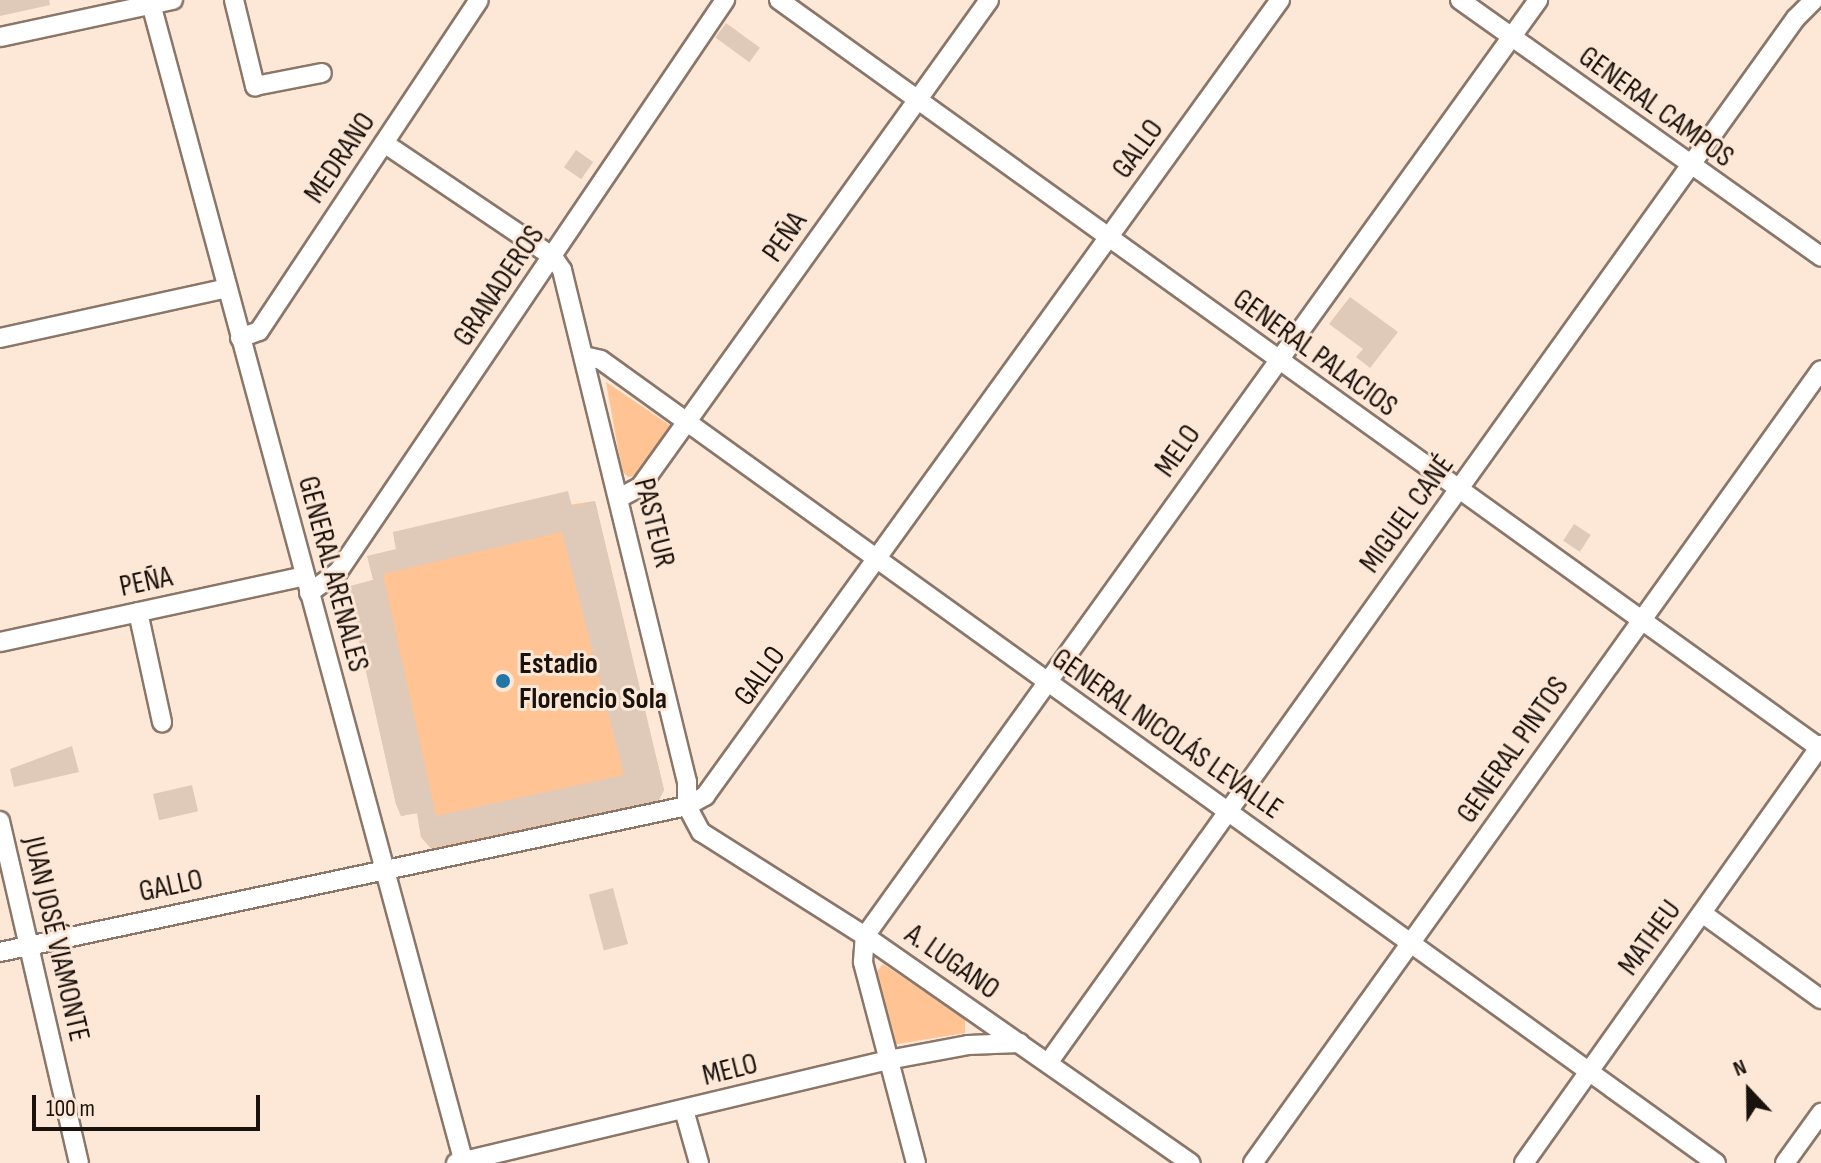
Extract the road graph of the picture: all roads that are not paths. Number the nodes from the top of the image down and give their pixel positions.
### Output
1 (173, 0) edge
2 (234, 0) edge
3 (479, 0) edge
4 (725, 0) edge
5 (779, 0) edge
6 (989, 0) edge
7 (1280, 0) edge
8 (1460, 0) edge
9 (1538, 0) edge
10 (150, 2) edge
11 (1811, 5) edge
12 (0, 37) edge
13 (1511, 37) junction
14 (322, 73) dead end
15 (917, 99) junction
16 (384, 143) junction
17 (1690, 167) junction
18 (1108, 238) junction
19 (553, 257) junction
20 (1821, 257) edge
21 (227, 288) junction
22 (0, 338) edge
23 (240, 338) junction
24 (584, 356) junction
25 (1277, 360) junction
26 (1821, 370) edge
27 (688, 423) junction
28 (1459, 489) junction
29 (619, 498) junction
30 (877, 560) junction
31 (306, 584) junction
32 (138, 612) junction
33 (1640, 620) junction
34 (0, 642) edge
35 (1047, 683) junction
36 (162, 722) dead end
37 (1820, 747) edge
38 (687, 806) junction
39 (1229, 811) junction
40 (0, 821) edge
41 (383, 869) junction
42 (1702, 913) junction
43 (865, 936) junction
44 (1410, 943) junction
45 (29, 945) junction
46 (0, 952) edge
47 (1821, 999) edge
48 (1020, 1043) junction
49 (888, 1060) junction
50 (1048, 1063) junction
51 (1588, 1073) junction
52 (684, 1110) junction
53 (1821, 1113) edge
54 (461, 1162) edge
55 (79, 1163) edge
56 (699, 1163) edge
57 (916, 1163) edge
58 (1191, 1163) edge
59 (1253, 1163) edge
60 (1524, 1163) edge
61 (1716, 1163) edge
62 (1785, 1163) edge

1 - 10 street
2 - 14 street
3 - 16 street, MEDRANO
4 - 19 street, GRANADEROS
5 - 15 street, GENERAL PALACIOS
6 - 15 street, PEÑA
7 - 18 street, GALLO
8 - 13 street, GENERAL CAMPOS
9 - 13 street, MELO
10 - 12 street
10 - 21 street, GENERAL ARENALES
11 - 17 street, MIGUEL CANÉ
13 - 17 street, GENERAL CAMPOS
13 - 25 street, MELO
15 - 18 street, GENERAL PALACIOS
15 - 27 street, PEÑA
16 - 19 street
16 - 23 street, MEDRANO
17 - 20 street, GENERAL CAMPOS
17 - 28 street, MIGUEL CANÉ
18 - 25 street, GENERAL PALACIOS
18 - 30 street, GALLO
19 - 24 street, PASTEUR
19 - 31 street, GRANADEROS
21 - 22 street
21 - 23 street, GENERAL ARENALES
23 - 31 street, GENERAL ARENALES
24 - 27 street, GENERAL NICOLÁS LEVALLE
24 - 29 street, PASTEUR
25 - 28 street, GENERAL PALACIOS
25 - 35 street, MELO
26 - 33 street, GENERAL PINTOS
27 - 29 street, PEÑA
27 - 30 street, GENERAL NICOLÁS LEVALLE
28 - 33 street, GENERAL PALACIOS
28 - 39 street, MIGUEL CANÉ
29 - 38 street, PASTEUR
30 - 35 street, GENERAL NICOLÁS LEVALLE
30 - 38 street, GALLO
31 - 32 street, PEÑA
31 - 41 street, GENERAL ARENALES
32 - 34 street, PEÑA
32 - 36 street
33 - 37 street, GENERAL PALACIOS
33 - 44 street, GENERAL PINTOS
35 - 39 street, GENERAL NICOLÁS LEVALLE
35 - 43 street, MELO
37 - 42 street, MATHEU
38 - 41 street, GALLO
38 - 43 street, A. LUGANO
39 - 44 street, GENERAL NICOLÁS LEVALLE
39 - 50 street, MIGUEL CANÉ
40 - 45 street, JUAN JOSÉ VIAMONTE
41 - 45 street, GALLO
41 - 54 street, GENERAL ARENALES
42 - 47 street
42 - 51 street, MATHEU
43 - 48 street, A. LUGANO
43 - 49 street
44 - 51 street, GENERAL NICOLÁS LEVALLE
44 - 59 street, GENERAL PINTOS
45 - 46 street, GALLO
45 - 55 street, JUAN JOSÉ VIAMONTE
48 - 49 street, MELO
48 - 50 street, A. LUGANO
49 - 52 street, MELO
49 - 57 street
50 - 58 street, A. LUGANO
51 - 60 street, MATHEU
51 - 61 street, GENERAL NICOLÁS LEVALLE
52 - 54 street, MELO
52 - 56 street
53 - 62 street

